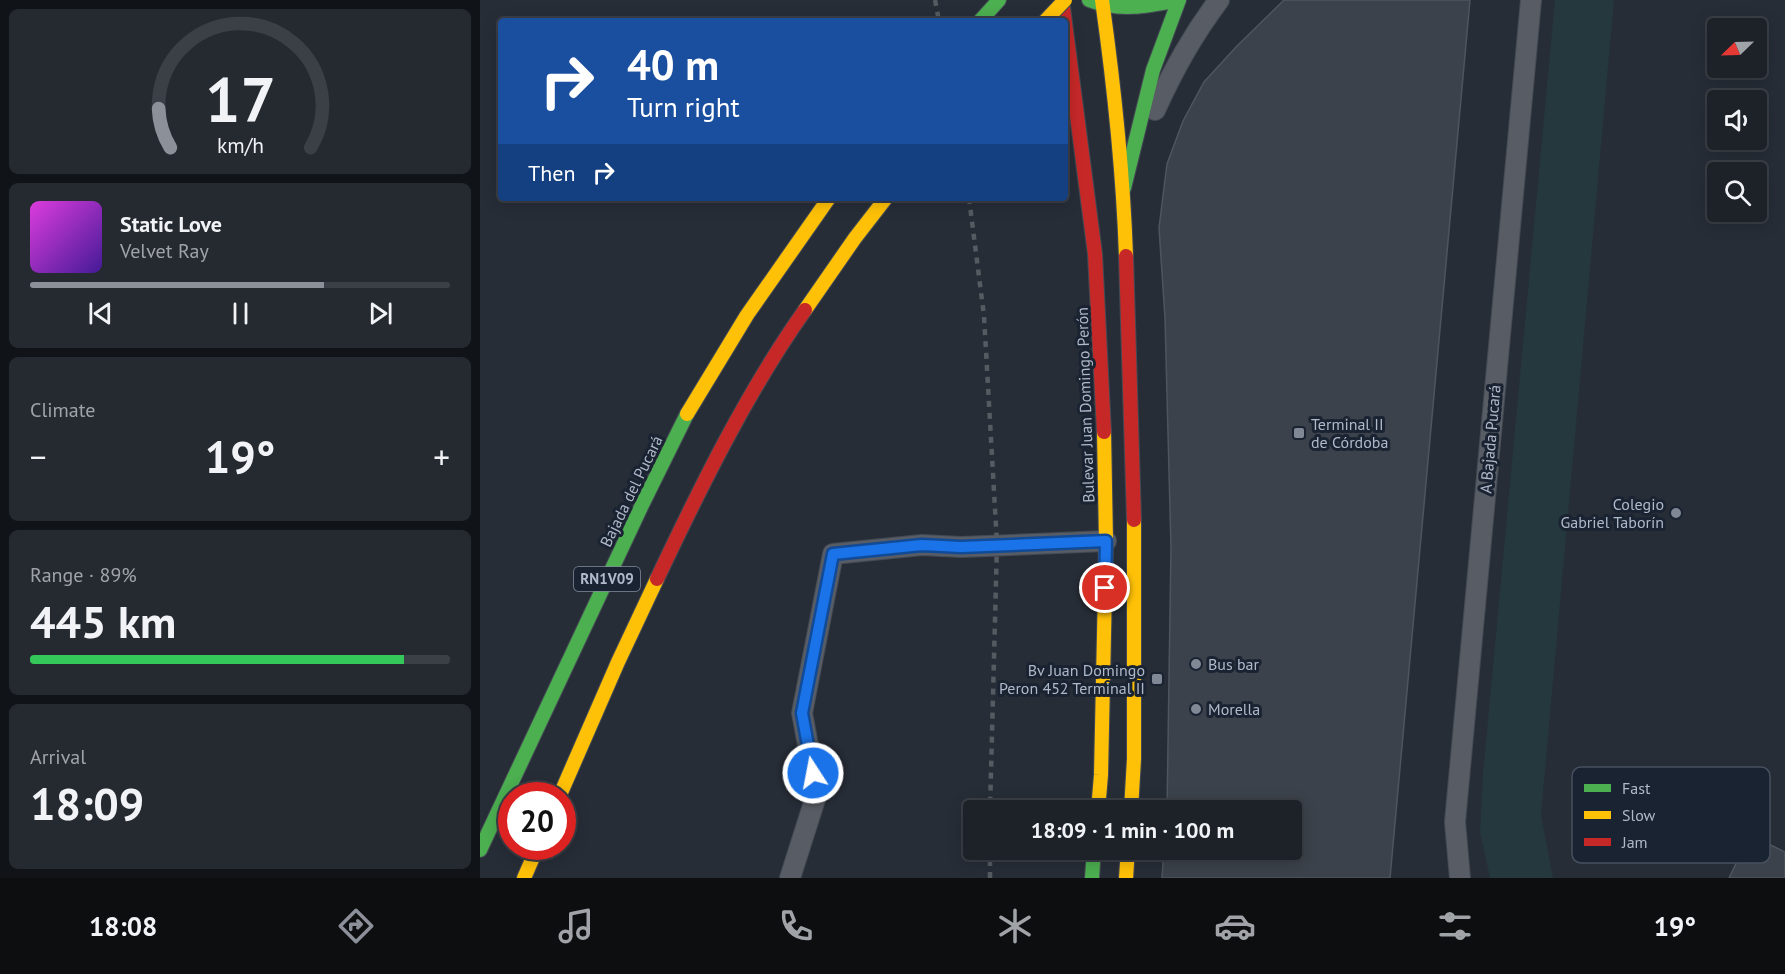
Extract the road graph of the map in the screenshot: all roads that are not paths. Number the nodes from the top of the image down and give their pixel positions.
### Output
1 (999, 0) edge
2 (1064, 0) edge
3 (1089, 0) edge
4 (1179, 0) edge
5 (1220, 0) edge
6 (1531, 0) edge
7 (1102, 4) edge
8 (983, 18) edge
9 (1048, 18) edge
10 (1066, 18) edge
11 (1068, 33) edge
12 (1124, 188) junction
13 (827, 201) edge
14 (884, 201) edge
15 (1106, 541) junction
16 (566, 782) edge
17 (1099, 800) edge
18 (1132, 800) edge
19 (480, 850) edge
20 (532, 860) edge
21 (1093, 860) edge
22 (1127, 860) edge
23 (524, 878) edge
24 (790, 878) edge
25 (1092, 878) edge
26 (1126, 878) edge
27 (1460, 878) edge

1 - 8 main road
2 - 9 main road, bridge
2 - 10 main road, Bulevar Juan Domingo Perón
3 - 7 main road
4 - 7 main road
4 - 12 main road
5 - 12 lane
6 - 27 lane, A Bajada Pucará
7 - 12 main road
11 - 15 main road, Bulevar Juan Domingo Perón
12 - 18 main road
13 - 19 main road, Bajada del Pucará / RN1V09
14 - 16 main road, RN1V09
15 - 17 main road, Bulevar Juan Domingo Perón
15 - 24 lane
20 - 23 main road
21 - 25 main road
22 - 26 main road

